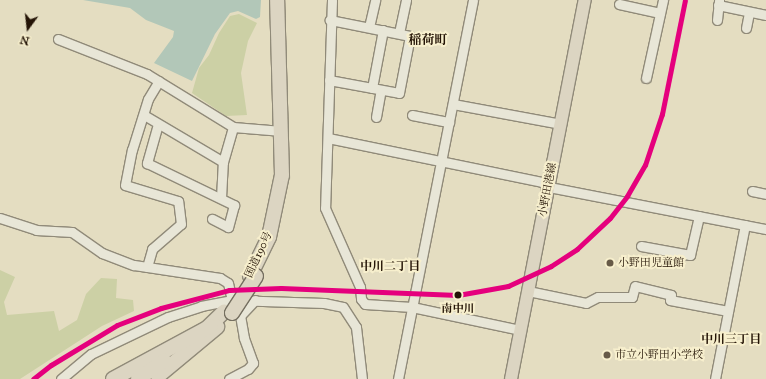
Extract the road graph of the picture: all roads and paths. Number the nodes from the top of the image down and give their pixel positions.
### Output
1 (276, 0) edge
2 (286, 0) edge
3 (332, 0) edge
4 (375, 0) edge
5 (406, 0) edge
6 (473, 0) edge
7 (585, 0) edge
8 (663, 0) edge
9 (719, 3) edge
10 (619, 4) dead end
11 (749, 12) junction
12 (660, 13) junction
13 (766, 15) edge
14 (330, 20) junction
15 (716, 20) dead end
16 (369, 27) junction
17 (746, 28) dead end
18 (383, 30) junction
19 (399, 34) junction
20 (58, 39) dead end
21 (646, 78) dead end
22 (329, 80) junction
23 (159, 81) junction
24 (372, 88) junction
25 (381, 90) junction
26 (453, 104) junction
27 (412, 114) dead end
28 (144, 115) junction
29 (376, 117) dead end
30 (449, 122) junction
31 (158, 124) junction
32 (561, 124) junction
33 (233, 127) junction
34 (282, 131) junction
35 (328, 138) junction
36 (223, 162) junction
37 (440, 162) junction
38 (549, 187) junction
39 (752, 191) dead end
40 (766, 194) edge
41 (221, 198) junction
42 (699, 216) junction
43 (0, 218) edge
44 (212, 219) dead end
45 (745, 225) junction
46 (766, 229) edge
47 (641, 246) dead end
48 (147, 267) junction
49 (528, 291) junction
50 (255, 300) junction
51 (412, 307) junction
52 (229, 308) junction
53 (728, 311) junction
54 (211, 326) junction
55 (520, 330) junction
56 (61, 379) edge
57 (112, 379) edge
58 (138, 379) edge
59 (154, 379) edge
60 (229, 379) edge
61 (362, 379) edge
62 (398, 379) edge
63 (511, 379) edge
64 (715, 379) edge

1 - 34 highway, 国道190号
2 - 34 highway, 国道190号
3 - 14 street
4 - 16 street
5 - 19 street
6 - 26 street
7 - 32 main road, 小野田港線
8 - 12 street
9 - 11 street
9 - 15 street
10 - 12 street
11 - 13 street
11 - 17 street
12 - 21 street
14 - 16 street
14 - 22 street
16 - 18 street
18 - 19 street
18 - 24 street
19 - 25 street
20 - 23 street
22 - 24 street
22 - 35 street
23 - 28 street
23 - 33 street
24 - 25 street
25 - 29 street
26 - 30 street
26 - 32 street
27 - 30 street
28 - 31 street
28 - 48 street
30 - 37 street
31 - 36 street
31 - 41 street
32 - 38 main road, 小野田港線
33 - 34 street
33 - 36 street
34 - 52 highway, 国道190号
35 - 37 street
35 - 51 street
36 - 41 street
37 - 38 street
37 - 51 street
38 - 42 street
38 - 49 main road, 小野田港線
39 - 40 street
41 - 44 street
42 - 45 street
42 - 47 street
43 - 48 street
45 - 46 street
45 - 53 street
48 - 52 street
49 - 53 street
49 - 55 main road, 小野田港線
50 - 52 street
50 - 60 street
50 - 61 street
51 - 55 street
51 - 62 street
52 - 54 highway, 国道190号
52 - 56 street
52 - 59 highway
53 - 64 street
54 - 57 highway
54 - 58 highway, 国道190号
55 - 63 main road, 小野田港線

